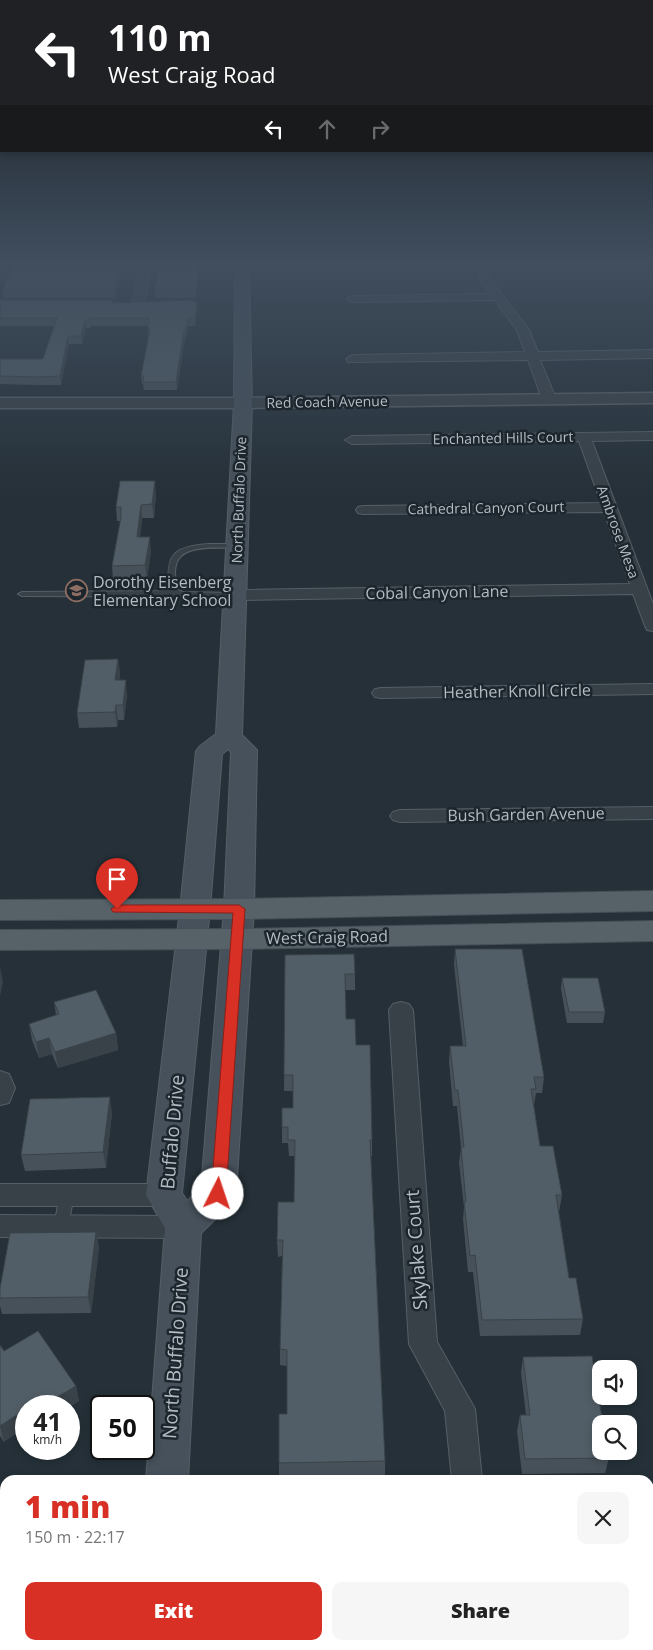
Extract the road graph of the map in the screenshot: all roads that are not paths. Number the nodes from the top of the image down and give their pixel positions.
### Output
1 (243, 341) edge
2 (527, 341) edge
3 (653, 354) edge
4 (533, 356) junction
5 (352, 358) dead end
6 (653, 398) edge
7 (549, 399) junction
8 (0, 403) edge
9 (243, 403) junction
10 (653, 436) edge
11 (584, 437) junction
12 (352, 440) dead end
13 (609, 507) junction
14 (363, 510) dead end
15 (237, 546) junction
16 (640, 589) junction
17 (180, 593) junction
18 (22, 594) dead end
19 (235, 595) junction
20 (653, 626) edge
21 (653, 689) edge
22 (381, 693) dead end
23 (229, 737) junction
24 (653, 813) edge
25 (400, 816) dead end
26 (653, 901) edge
27 (0, 910) edge
28 (193, 924) junction
29 (238, 924) junction
30 (653, 931) edge
31 (0, 940) edge
32 (400, 1010) dead end
33 (0, 1080) edge
34 (0, 1096) edge
35 (0, 1195) edge
36 (67, 1195) junction
37 (174, 1211) junction
38 (0, 1226) edge
39 (61, 1226) junction
40 (167, 1475) edge
41 (467, 1475) edge

1 - 9 main road, North Buffalo Drive
2 - 4 street
3 - 4 street
4 - 5 street
4 - 7 street
6 - 7 street, Red Coach Avenue
7 - 9 street, Red Coach Avenue
8 - 9 street, Red Coach Avenue
9 - 15 main road, North Buffalo Drive
10 - 11 street, Enchanted Hills Court
11 - 12 street, Enchanted Hills Court
11 - 13 street, Ambrose Mesa
13 - 14 street, Cathedral Canyon Court
13 - 16 street, Ambrose Mesa
15 - 17 lane
15 - 19 main road, North Buffalo Drive
16 - 19 street, Cobal Canyon Lane
16 - 20 street, Ambrose Mesa
17 - 18 lane
17 - 19 lane
19 - 23 main road, North Buffalo Drive
21 - 22 street, Heather Knoll Circle
23 - 28 main road
23 - 29 main road
24 - 25 street, Bush Garden Avenue
26 - 29 main road, West Craig Road
27 - 28 main road, West Craig Road
28 - 29 main road, West Craig Road
28 - 31 main road, West Craig Road
28 - 37 main road, Buffalo Drive
29 - 30 main road, West Craig Road
29 - 37 main road
32 - 41 street, Skylake Court
33 - 34 street
35 - 36 street
36 - 37 street
36 - 39 lane
37 - 39 street
37 - 40 main road, North Buffalo Drive
38 - 39 street

